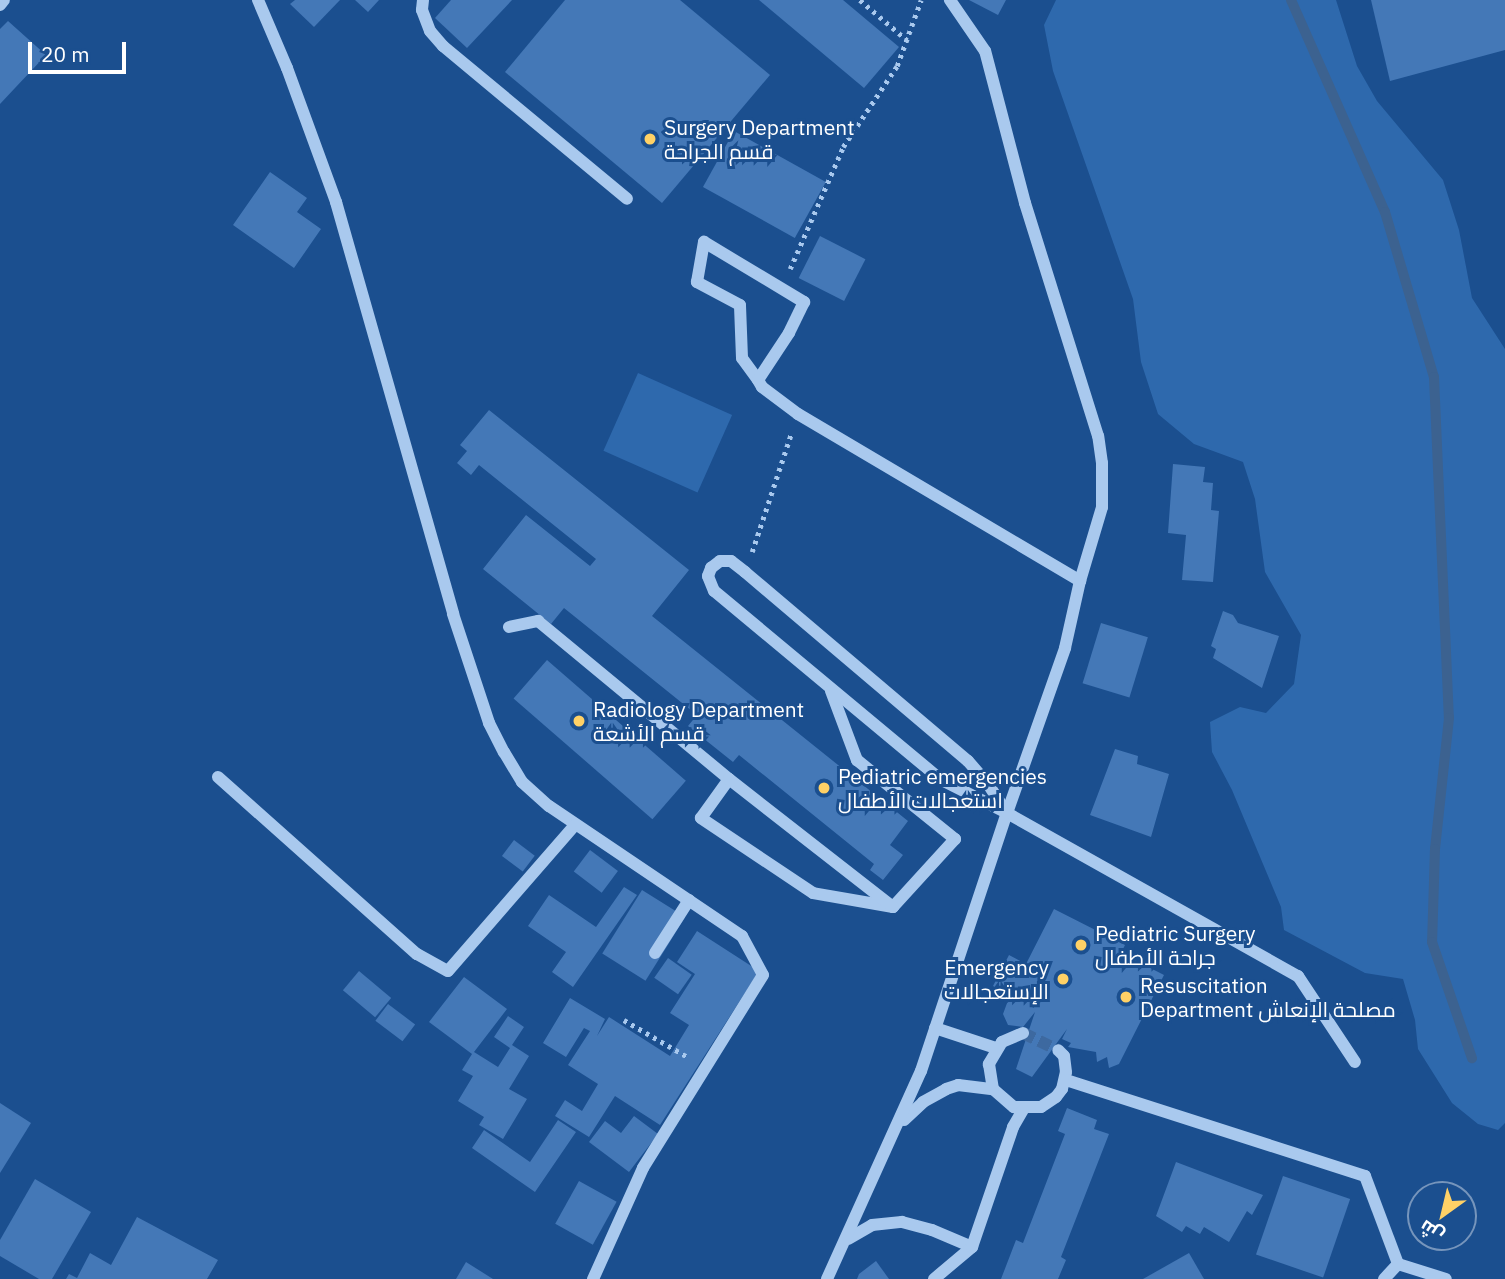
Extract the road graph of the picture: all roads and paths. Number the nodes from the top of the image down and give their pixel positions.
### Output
1 (5, 0) edge
2 (258, 0) edge
3 (423, 0) edge
4 (860, 0) edge
5 (921, 0) edge
6 (950, 0) edge
7 (0, 5) edge
8 (907, 40) junction
9 (626, 199) dead end
10 (782, 288) junction
11 (758, 380) junction
12 (798, 414) junction
13 (745, 572) junction
14 (1080, 582) junction
15 (509, 627) dead end
16 (830, 687) junction
17 (218, 777) dead end
18 (729, 779) junction
19 (1007, 813) junction
20 (575, 825) junction
21 (689, 900) junction
22 (893, 907) junction
23 (655, 953) dead end
24 (624, 1020) dead end
25 (935, 1028) junction
26 (1023, 1033) dead end
27 (996, 1048) junction
28 (1058, 1050) dead end
29 (1355, 1062) dead end
30 (705, 1066) junction
31 (1066, 1080) junction
32 (993, 1089) junction
33 (1023, 1110) junction
34 (890, 1142) junction
35 (846, 1240) junction
36 (972, 1247) junction
37 (1398, 1264) junction
38 (593, 1279) edge
39 (827, 1279) edge
40 (934, 1279) edge
41 (1384, 1279) edge
42 (1446, 1279) edge

1 - 7 street
2 - 20 street
3 - 9 street
4 - 8 path
5 - 8 path
6 - 14 street
8 - 10 path
10 - 11 street
10 - 11 street
11 - 12 street
12 - 13 path
12 - 14 street
13 - 16 street
13 - 19 street
14 - 19 street
15 - 18 street
16 - 19 street
16 - 22 street
17 - 20 street
18 - 22 street
18 - 22 street
19 - 25 street
19 - 29 street
20 - 21 street
21 - 23 street
21 - 30 street
24 - 30 path
25 - 27 street
25 - 34 street
26 - 27 street
27 - 32 street
28 - 31 street
30 - 38 street
31 - 33 street
31 - 37 street
32 - 33 street
32 - 34 street
33 - 36 street
34 - 35 street
35 - 36 street
35 - 39 street
36 - 40 street
37 - 41 street
37 - 42 street

